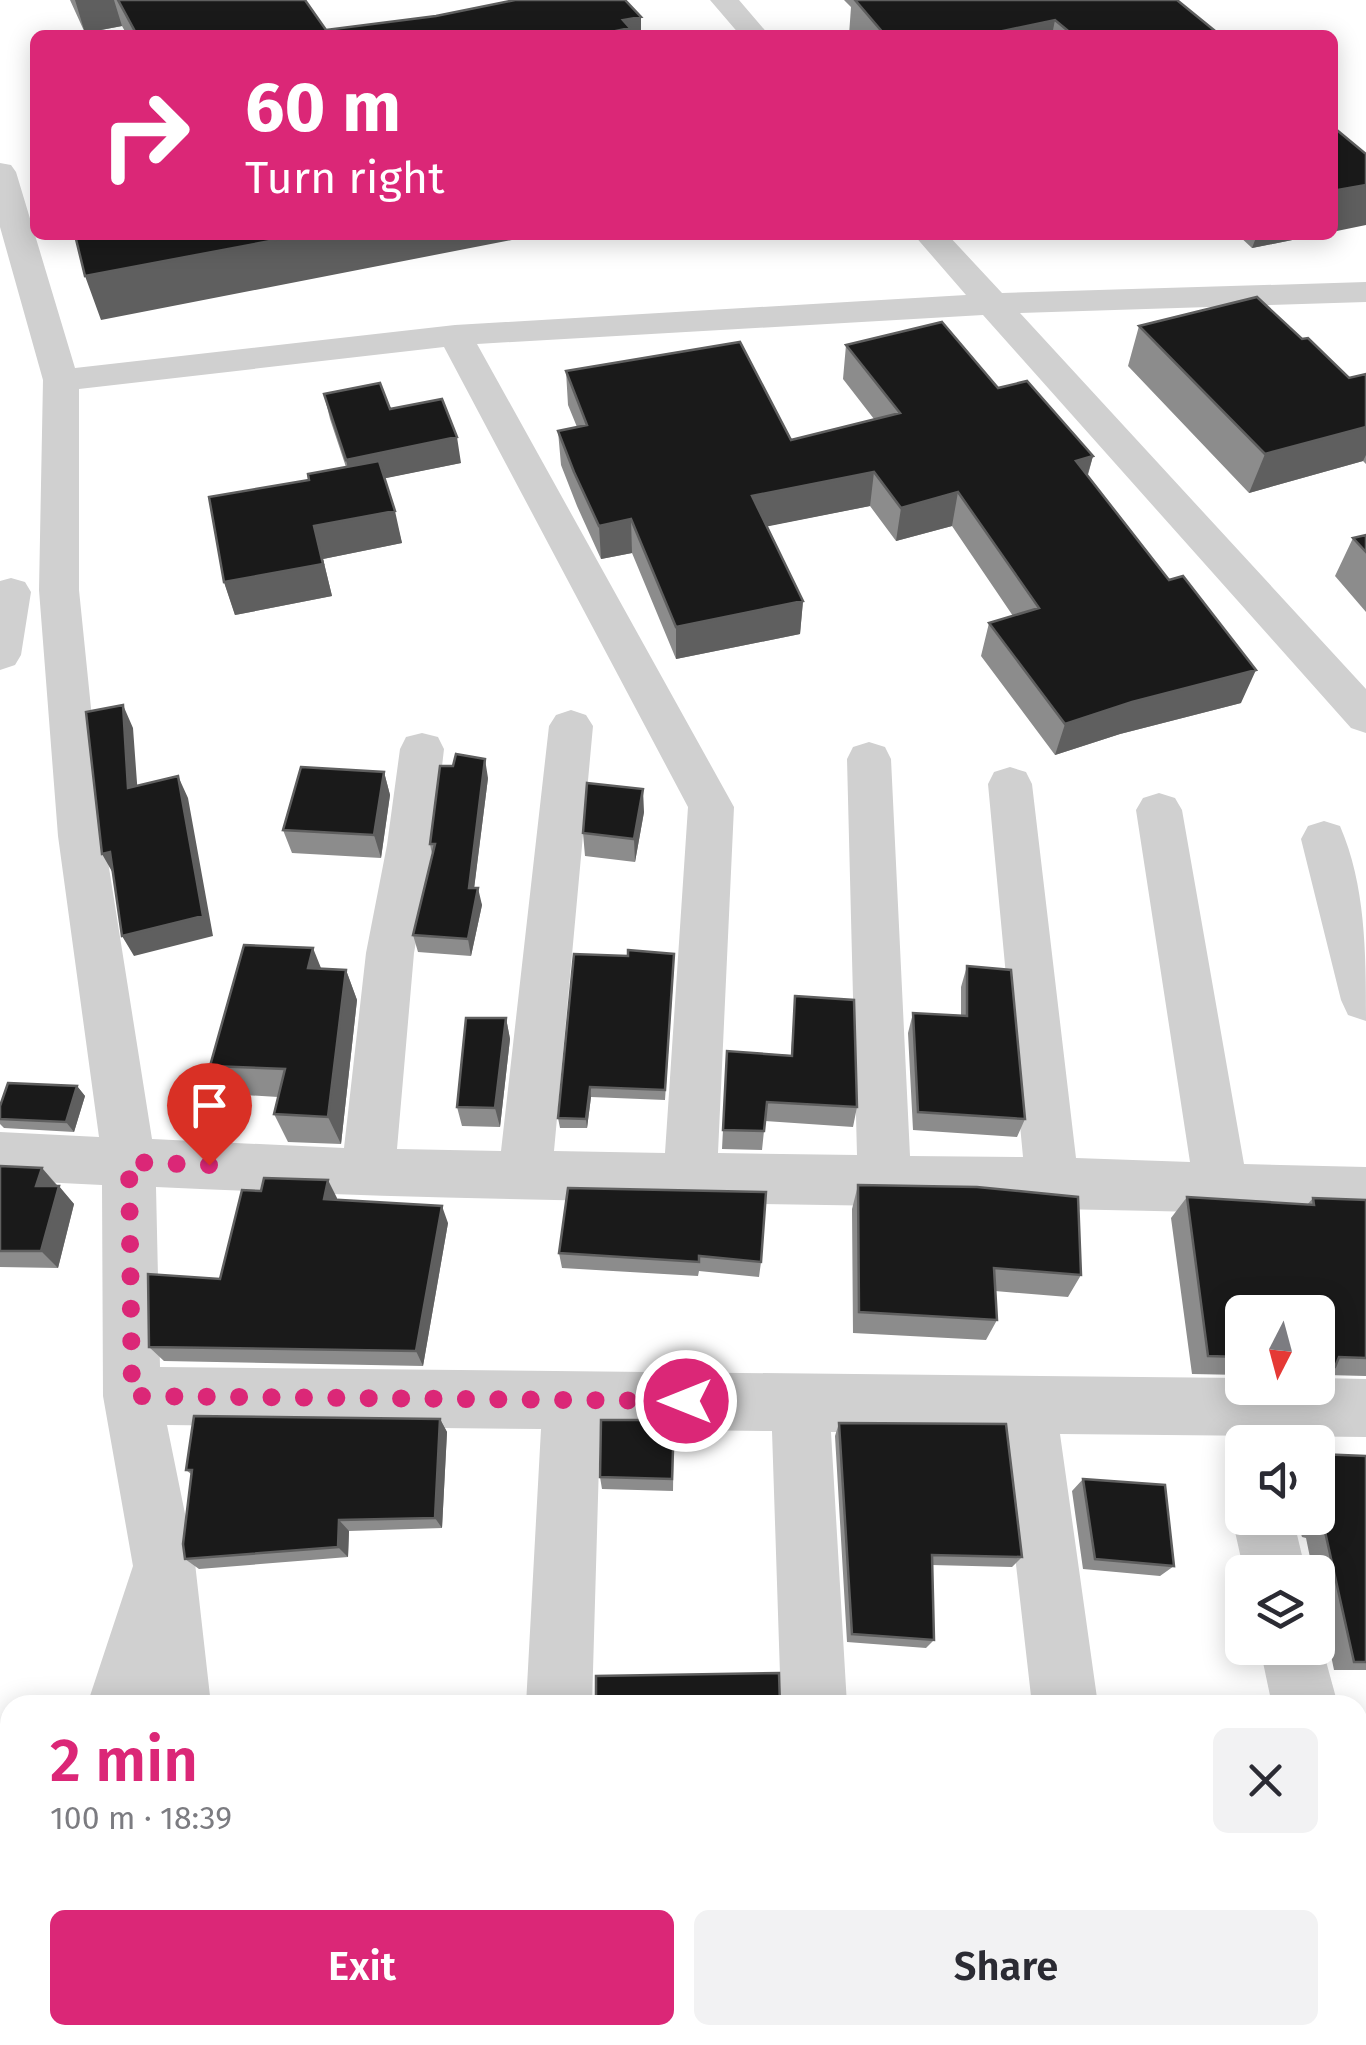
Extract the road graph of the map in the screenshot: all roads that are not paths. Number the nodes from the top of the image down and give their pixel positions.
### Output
1 (724, 0) edge
2 (751, 30) edge
3 (0, 172) edge
4 (934, 240) edge
5 (35, 292) junction
6 (1366, 292) edge
7 (0, 300) edge
8 (990, 304) junction
9 (456, 334) junction
10 (61, 380) junction
11 (23, 591) edge
12 (0, 656) edge
13 (1366, 717) edge
14 (570, 726) dead end
15 (422, 749) dead end
16 (869, 759) dead end
17 (1010, 784) dead end
18 (1158, 810) dead end
19 (1324, 838) dead end
20 (1366, 1000) edge
21 (0, 1156) edge
22 (129, 1162) junction
23 (368, 1172) junction
24 (525, 1174) junction
25 (690, 1178) junction
26 (884, 1179) junction
27 (1052, 1182) junction
28 (1221, 1188) junction
29 (1366, 1192) edge
30 (132, 1396) junction
31 (572, 1400) junction
32 (800, 1402) junction
33 (1027, 1406) junction
34 (1366, 1408) edge
35 (1242, 1425) edge
36 (164, 1563) junction
37 (1296, 1665) edge
38 (123, 1695) edge
39 (177, 1695) edge
40 (560, 1695) edge
41 (814, 1695) edge
42 (1064, 1695) edge
43 (1303, 1695) edge

1 - 2 street
3 - 5 street
4 - 8 street
5 - 7 street
5 - 10 street
6 - 8 street
8 - 9 street
8 - 13 street
9 - 10 street
9 - 25 street
10 - 11 street
11 - 12 street
11 - 22 street
14 - 24 street
15 - 23 street
16 - 26 street
17 - 27 street
18 - 28 street
19 - 20 street
21 - 22 street
22 - 23 street
22 - 30 street
23 - 24 street
24 - 25 street
25 - 26 street
26 - 27 street
27 - 28 street
28 - 29 street
30 - 31 street
30 - 36 street
31 - 32 street
31 - 40 street
32 - 33 street
32 - 41 street
33 - 35 street
33 - 42 street
34 - 35 street
36 - 38 street
36 - 39 street
37 - 43 street

